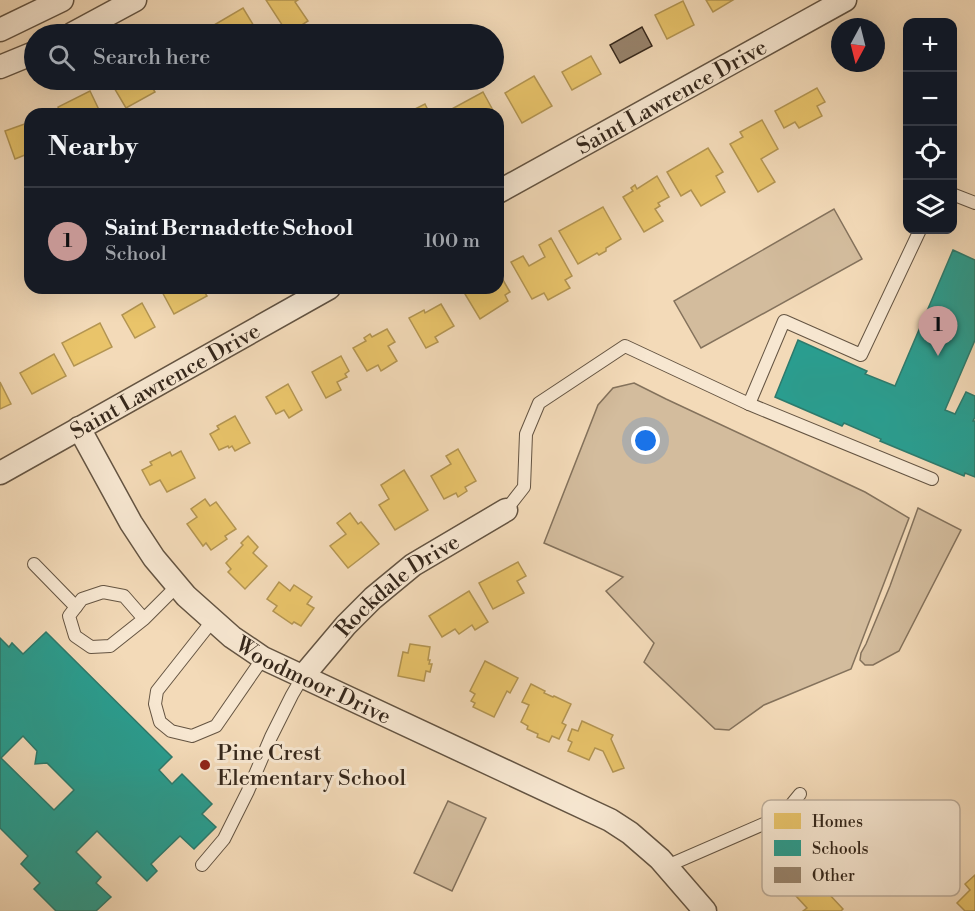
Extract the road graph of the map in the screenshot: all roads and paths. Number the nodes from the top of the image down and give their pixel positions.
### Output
1 (62, 0) edge
2 (135, 0) edge
3 (845, 0) edge
4 (91, 24) edge
5 (0, 30) edge
6 (24, 57) edge
7 (0, 67) edge
8 (504, 189) edge
9 (957, 196) edge
10 (975, 203) edge
11 (918, 234) edge
12 (318, 294) edge
13 (749, 404) junction
14 (79, 428) junction
15 (0, 473) edge
16 (932, 479) dead end
17 (506, 510) joint
18 (34, 564) dead end
19 (177, 586) junction
20 (76, 607) junction
21 (144, 619) junction
22 (213, 620) junction
23 (263, 658) junction
24 (303, 676) junction
25 (800, 794) dead end
26 (795, 800) edge
27 (762, 825) edge
28 (202, 865) dead end
29 (667, 866) junction
30 (705, 911) edge

1 - 5 street
2 - 4 street
3 - 8 street, Saint Lawrence Drive
6 - 7 street
9 - 10 lane
11 - 13 lane
12 - 14 street, Saint Lawrence Drive
13 - 16 lane
13 - 17 lane
14 - 15 street, Saint Lawrence Drive
14 - 19 street, Woodmoor Drive
17 - 24 street, Rockdale Drive
18 - 20 lane
19 - 21 lane
19 - 22 street, Woodmoor Drive
20 - 21 lane
20 - 21 lane
22 - 23 street, Woodmoor Drive
22 - 23 lane
23 - 24 street, Woodmoor Drive
24 - 28 lane
24 - 29 street, Woodmoor Drive
25 - 26 lane
27 - 29 lane
29 - 30 street, Woodmoor Drive

